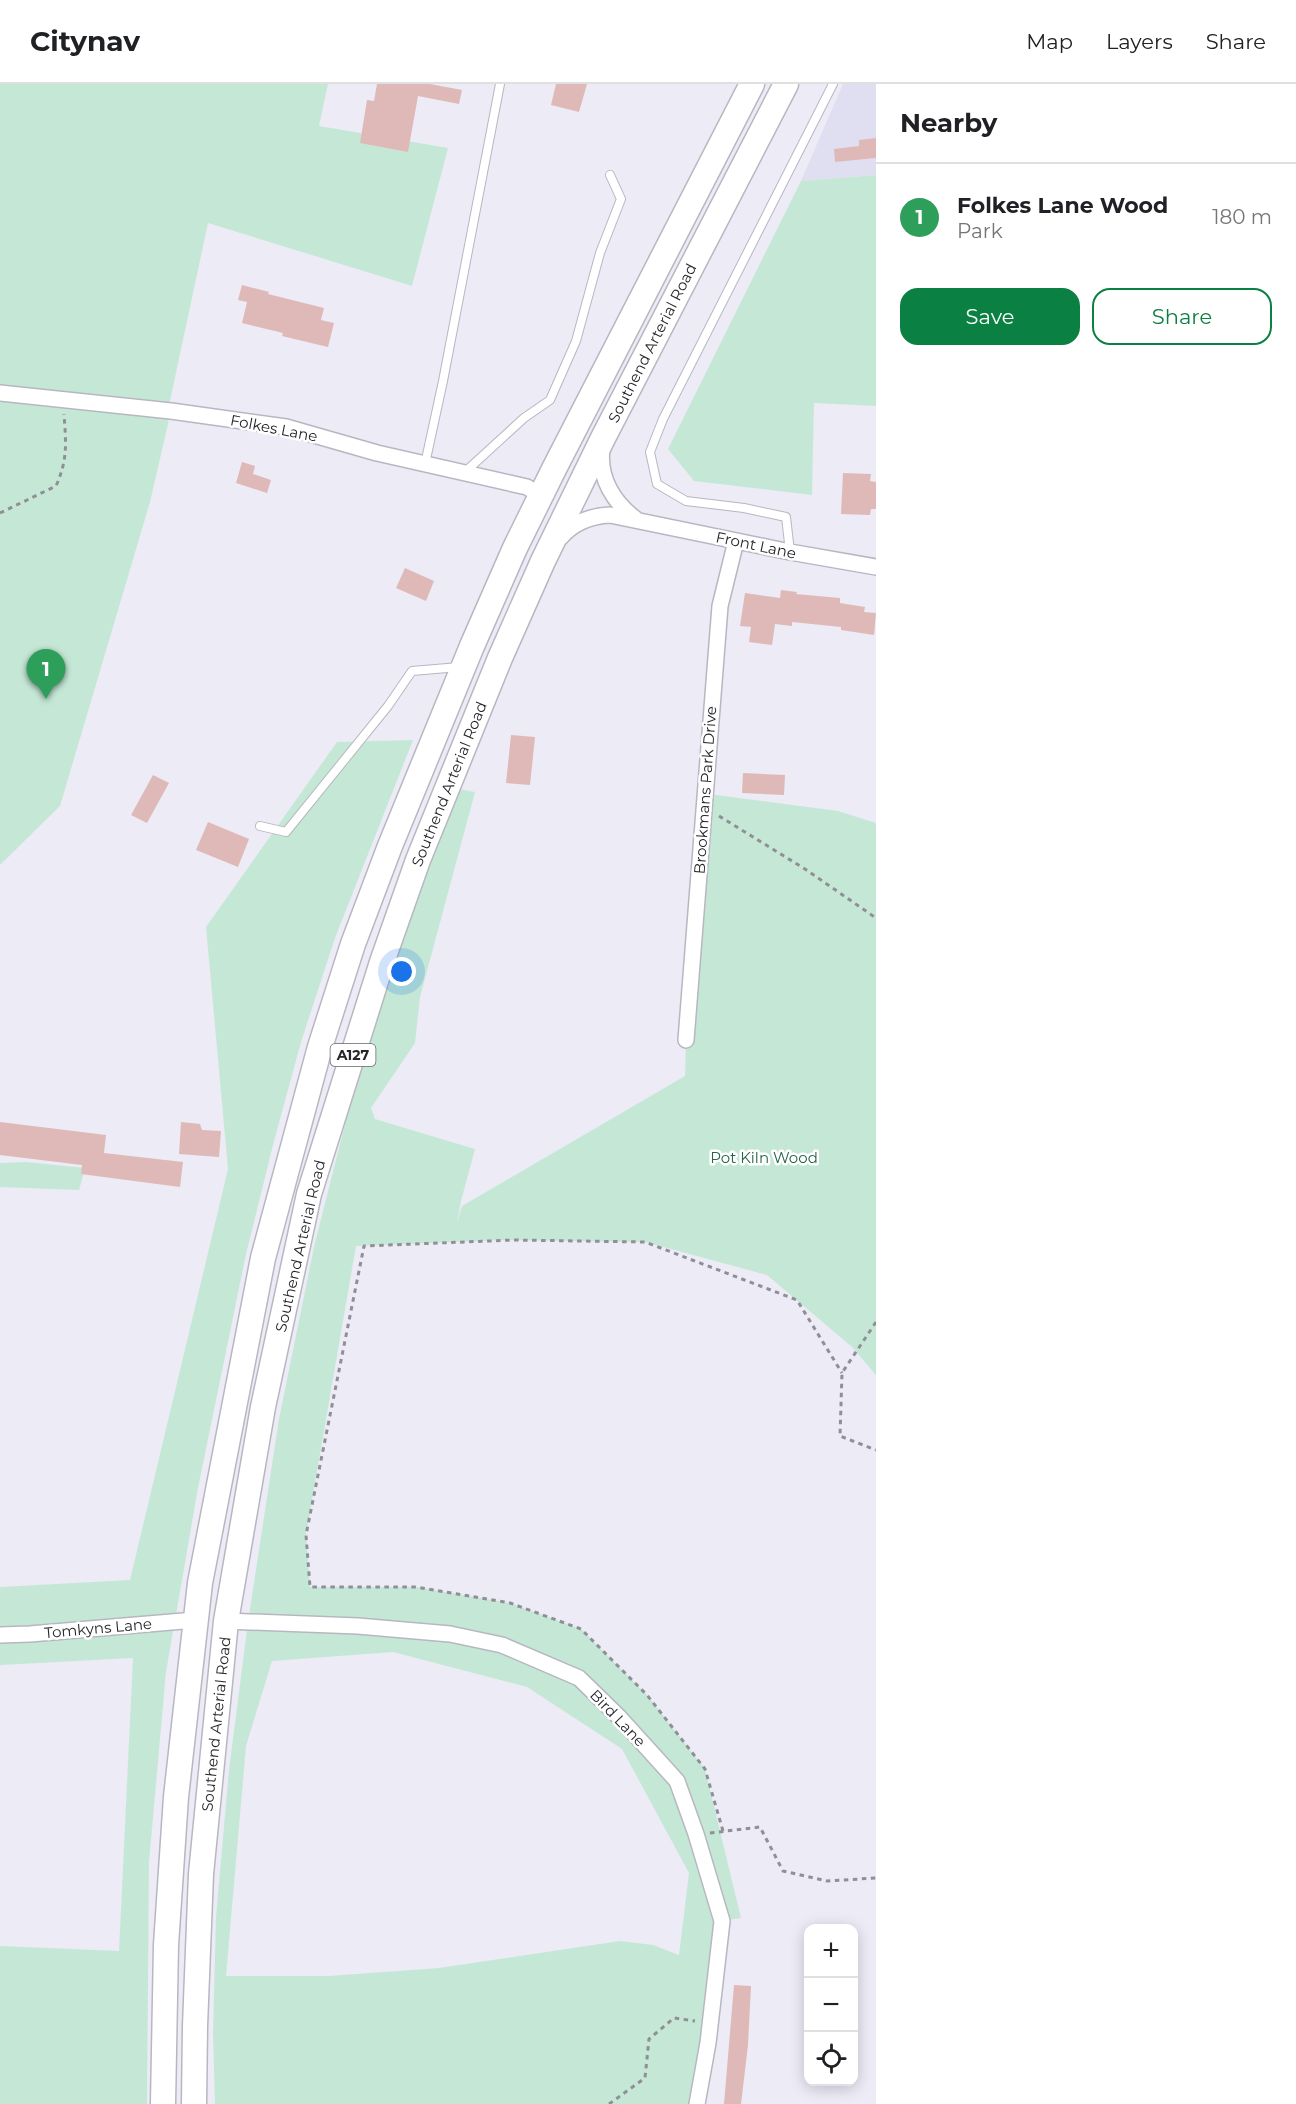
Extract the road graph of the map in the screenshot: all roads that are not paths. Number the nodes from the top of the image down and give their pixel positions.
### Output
1 (500, 84) edge
2 (752, 84) edge
3 (786, 84) edge
4 (833, 84) edge
5 (610, 175) dead end
6 (0, 393) edge
7 (603, 438) junction
8 (425, 464) junction
9 (464, 473) junction
10 (540, 496) junction
11 (637, 520) junction
12 (736, 541) junction
13 (790, 552) junction
14 (543, 561) junction
15 (876, 567) edge
16 (463, 667) junction
17 (260, 826) dead end
18 (686, 1040) dead end
19 (195, 1620) junction
20 (226, 1621) junction
21 (0, 1635) edge
22 (163, 2104) edge
23 (194, 2104) edge
24 (697, 2104) edge

1 - 8 lane
2 - 10 highway, Southend Arterial Road / A127
3 - 7 highway, Southend Arterial Road / A127
4 - 13 lane
5 - 9 lane
6 - 8 street, Folkes Lane
7 - 11 street
7 - 14 highway, Southend Arterial Road / A127
8 - 9 street, Folkes Lane
9 - 10 street, Folkes Lane
10 - 16 highway, Southend Arterial Road / A127
11 - 12 street, Front Lane
11 - 14 street, Front Lane
12 - 13 street, Front Lane
12 - 18 street, Brookmans Park Drive
13 - 15 street, Front Lane
14 - 20 highway, Southend Arterial Road / A127
16 - 17 lane
16 - 19 highway, Southend Arterial Road / A127
19 - 21 street, Tomkyns Lane
19 - 22 highway, Southend Arterial Road / A127
20 - 23 highway, Southend Arterial Road / A127
20 - 24 street, Bird Lane

